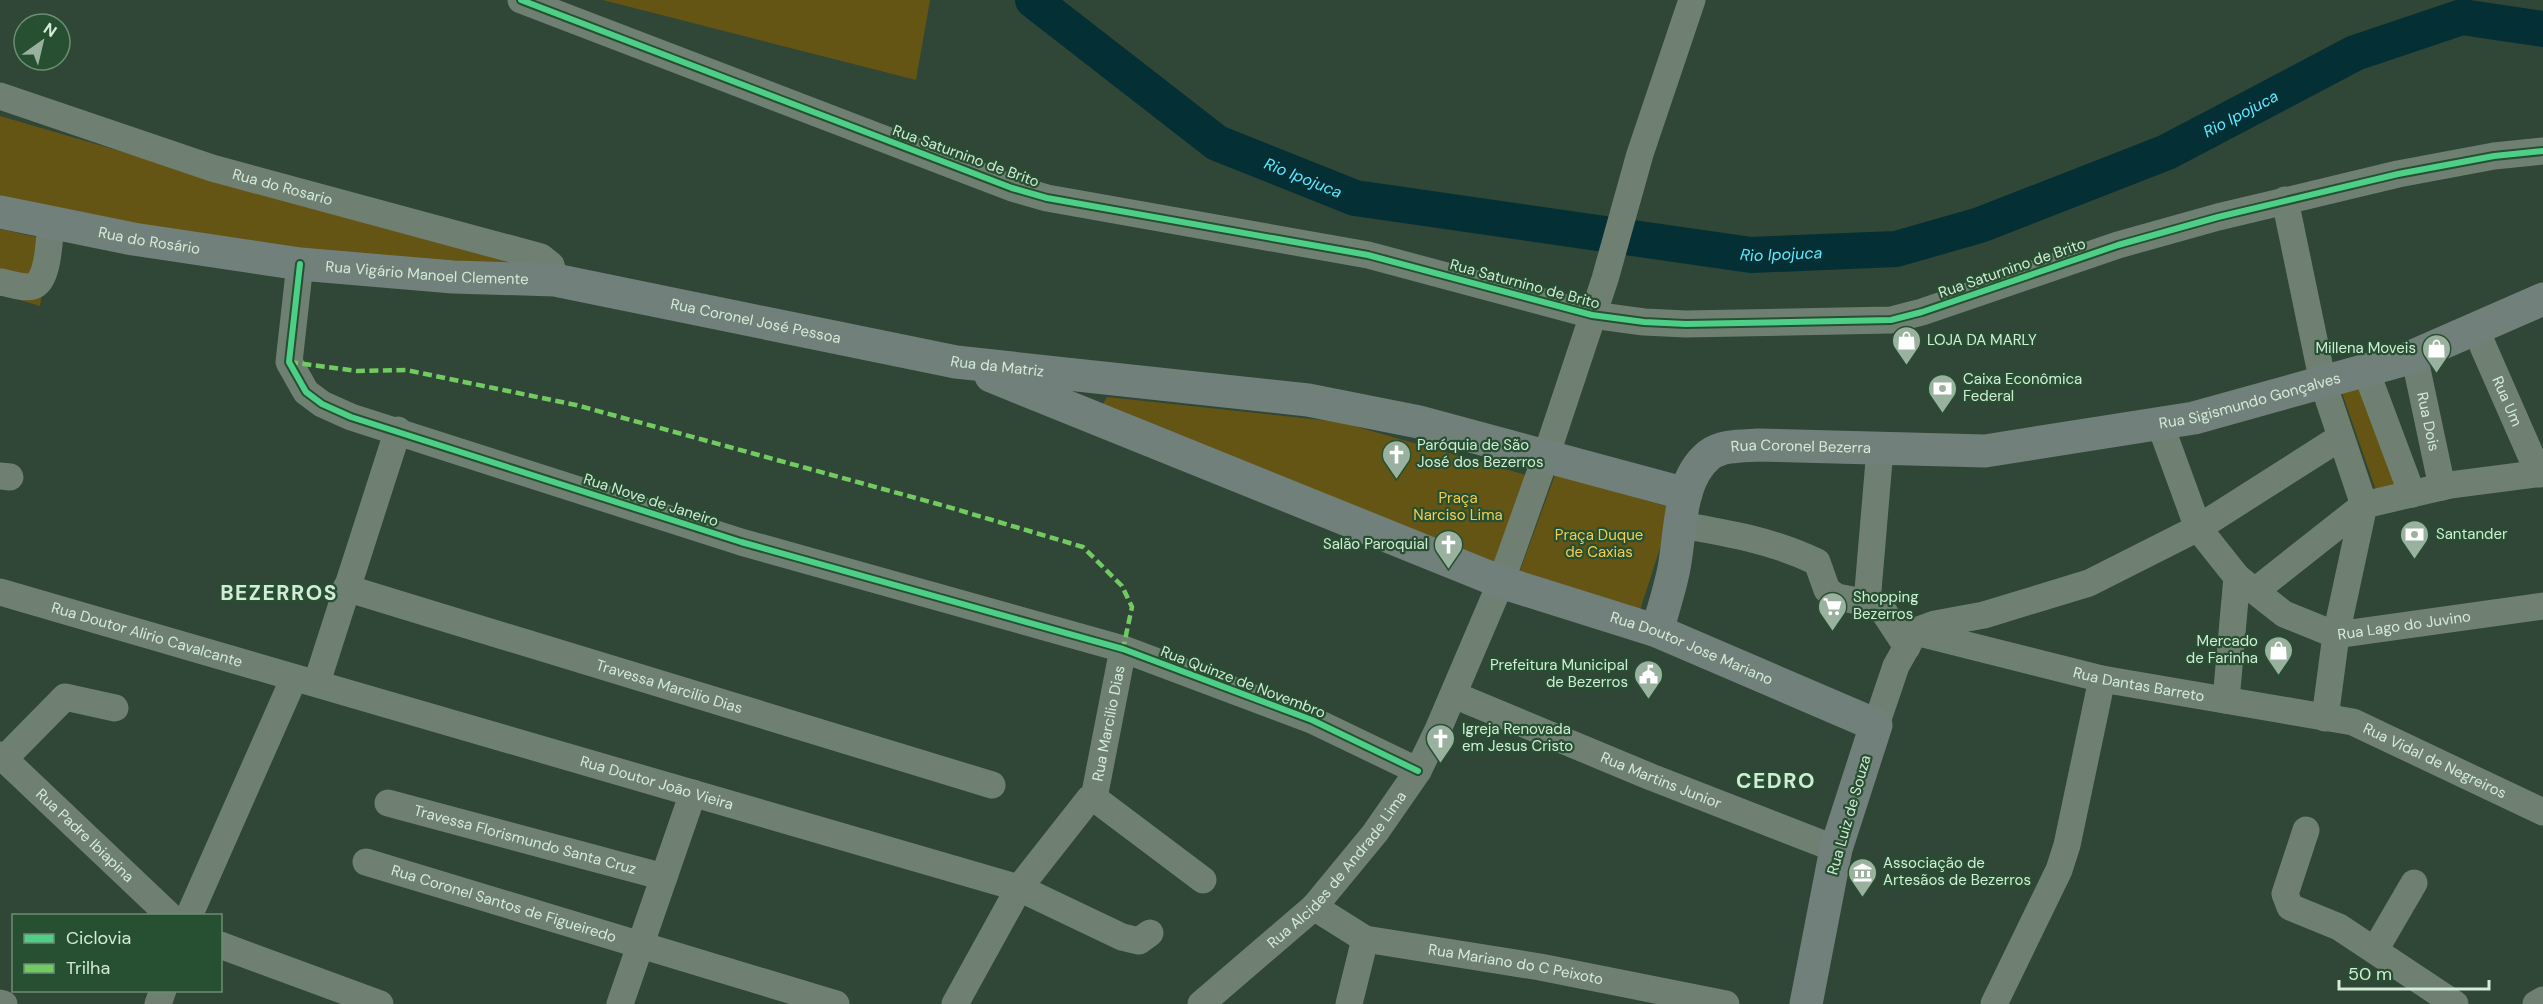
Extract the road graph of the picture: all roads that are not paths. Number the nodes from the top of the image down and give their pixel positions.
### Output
1 (521, 0) edge
2 (1692, 0) edge
3 (0, 96) edge
4 (2543, 151) edge
5 (2285, 200) junction
6 (0, 212) edge
7 (51, 224) junction
8 (300, 264) junction
9 (555, 280) junction
10 (0, 282) edge
11 (2543, 299) edge
12 (1592, 315) junction
13 (2475, 328) junction
14 (2414, 355) junction
15 (956, 362) junction
16 (2366, 370) junction
17 (2324, 383) junction
18 (2160, 424) junction
19 (398, 430) junction
20 (2341, 437) junction
21 (1880, 449) junction
22 (1942, 450) joint
23 (1546, 456) junction
24 (2541, 474) edge
25 (2442, 487) junction
26 (2412, 494) junction
27 (2364, 505) junction
28 (1684, 510) junction
29 (2198, 528) junction
30 (1501, 582) junction
31 (2246, 584) junction
32 (346, 588) junction
33 (0, 592) edge
34 (1867, 602) junction
35 (2543, 606) edge
36 (1658, 631) junction
37 (2336, 635) junction
38 (1911, 639) junction
39 (1124, 649) junction
40 (2102, 679) junction
41 (306, 680) junction
42 (1454, 695) junction
43 (2226, 700) junction
44 (115, 708) dead end
45 (2325, 717) junction
46 (1876, 725) junction
47 (2, 757) edge
48 (1418, 771) junction
49 (992, 785) dead end
50 (693, 793) junction
51 (388, 803) dead end
52 (1085, 806) junction
53 (2543, 812) edge
54 (2306, 830) dead end
55 (1836, 849) junction
56 (366, 862) dead end
57 (664, 877) junction
58 (1203, 880) dead end
59 (2414, 883) dead end
60 (1019, 888) junction
61 (1314, 907) junction
62 (169, 914) edge
63 (189, 914) edge
64 (1150, 933) dead end
65 (1365, 939) junction
66 (641, 945) junction
67 (222, 946) edge
68 (2375, 950) junction
69 (2543, 1000) edge
70 (0, 1003) edge
71 (4, 1004) edge
72 (380, 1004) edge
73 (620, 1004) edge
74 (836, 1004) edge
75 (955, 1004) edge
76 (1201, 1004) edge
77 (1349, 1004) edge
78 (1726, 1004) edge
79 (1806, 1004) edge
80 (1996, 1004) edge
81 (2452, 1004) edge
82 (2536, 1004) edge

1 - 12 street, Rua Saturnino de Brito
2 - 12 street
3 - 9 street, Rua do Rosario
4 - 5 street, Rua Saturnino de Brito
5 - 12 street, Rua Saturnino de Brito
5 - 17 street
6 - 7 main road, Rua do Rosário
7 - 8 main road, Rua do Rosário
7 - 10 street
8 - 9 main road, Rua Vigário Manoel Clemente
8 - 19 street, Rua Nove de Janeiro
9 - 15 main road, Rua Coronel José Pessoa
11 - 13 main road, Rua Sigismundo Gonçalves
12 - 23 street
13 - 14 main road, Rua Sigismundo Gonçalves
13 - 24 street, Rua Um
14 - 16 main road, Rua Sigismundo Gonçalves
14 - 25 street, Rua Dois
15 - 23 main road, Rua da Matriz
15 - 30 main road, Rua da Matriz
16 - 17 main road, Rua Sigismundo Gonçalves
16 - 26 street
17 - 18 main road, Rua Sigismundo Gonçalves
17 - 20 street
18 - 22 main road, Rua Sigismundo Gonçalves
18 - 29 street, Rua Lago do Juvino
19 - 32 street
19 - 39 street, Rua Nove de Janeiro
20 - 27 street
20 - 29 street
21 - 22 main road, Rua Coronel Bezerra
21 - 28 main road, Rua Coronel Bezerra
21 - 34 street
23 - 28 main road
23 - 30 street
24 - 25 street
25 - 26 street
26 - 27 street
27 - 31 street
27 - 37 street
28 - 34 street
28 - 36 main road
29 - 31 street, Rua Lago do Juvino
29 - 38 street
30 - 36 main road, Rua Doutor Jose Mariano
30 - 42 street, Rua Alcides de Andrade Lima
31 - 37 street, Rua Lago do Juvino
31 - 43 street
32 - 41 street
32 - 49 street, Travessa Marcilio Dias
33 - 41 street, Rua Doutor Alirio Cavalcante
34 - 38 street
35 - 37 street, Rua Lago do Juvino
36 - 46 main road, Rua Doutor Jose Mariano
37 - 45 street
38 - 40 street, Rua Dantas Barreto
38 - 46 street, Rua Luiz de Souza
39 - 48 street, Rua Quinze de Novembro
39 - 52 street, Rua Marcilio Dias
40 - 43 street, Rua Dantas Barreto
40 - 80 street
41 - 50 street, Rua Doutor João Vieira
41 - 63 street
42 - 48 street, Rua Alcides de Andrade Lima
42 - 55 street, Rua Martins Junior
43 - 45 street, Rua Dantas Barreto
44 - 47 street
45 - 53 street, Rua Vidal de Negreiros
46 - 55 main road, Rua Luiz de Souza
47 - 62 street, Rua Padre Ibiapina
48 - 61 street, Rua Alcides de Andrade Lima
50 - 57 street
50 - 60 street, Rua Doutor João Vieira
51 - 57 street, Travessa Florismundo Santa Cruz
52 - 58 street, Rua Marcilio Dias
52 - 60 street
54 - 68 street
55 - 79 main road, Rua Luiz de Souza
56 - 66 street, Rua Coronel Santos de Figueiredo
57 - 66 street
59 - 68 street
60 - 64 street, Rua Doutor João Vieira
60 - 75 street
61 - 65 street, Rua Mariano do C Peixoto
61 - 76 street, Rua Alcides de Andrade Lima
65 - 77 street
65 - 78 street, Rua Mariano do C Peixoto
66 - 73 street
66 - 74 street, Rua Coronel Santos de Figueiredo
67 - 72 street
68 - 81 street
69 - 82 street
70 - 71 street

